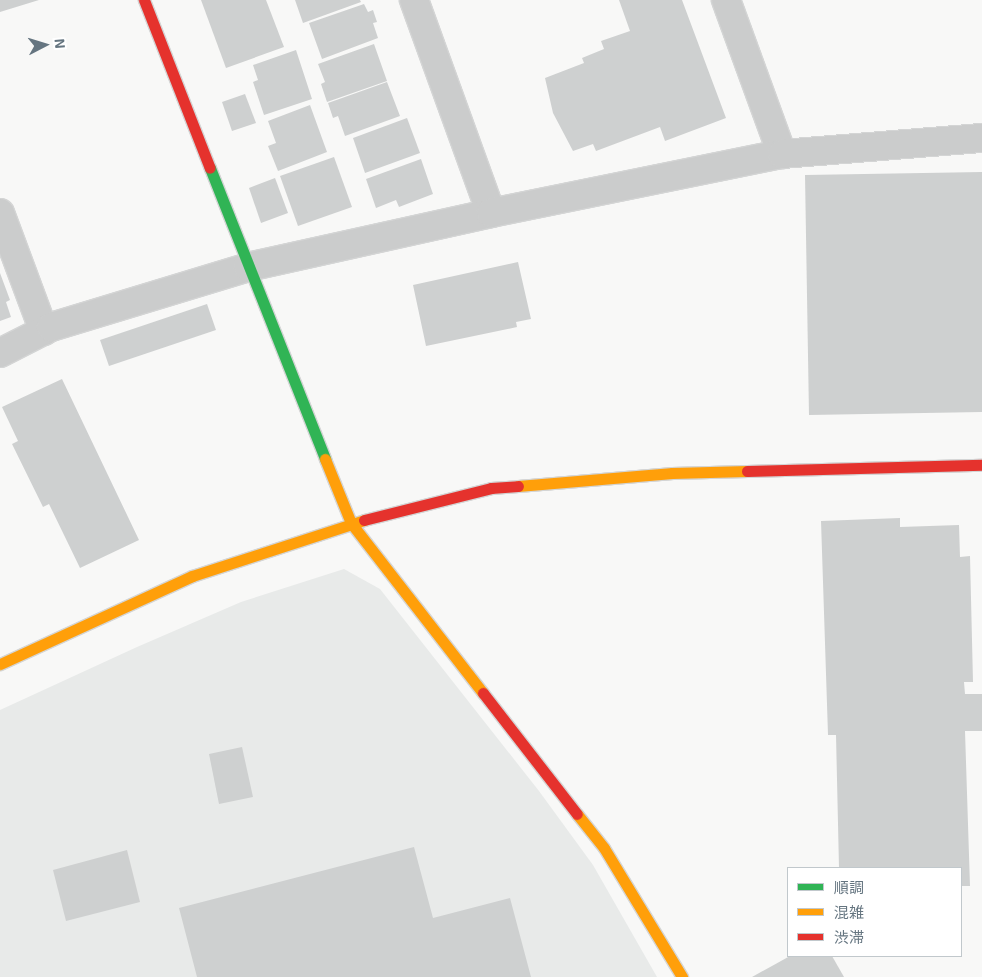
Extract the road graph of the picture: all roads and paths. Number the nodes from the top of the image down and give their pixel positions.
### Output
1 (144, 0) edge
2 (414, 0) edge
3 (726, 0) edge
4 (982, 138) edge
5 (782, 154) junction
6 (491, 212) junction
7 (0, 213) edge
8 (248, 268) junction
9 (44, 332) junction
10 (0, 353) edge
11 (982, 465) edge
12 (350, 523) junction
13 (0, 664) edge
14 (682, 977) edge

1 - 8 street
2 - 6 street
3 - 5 street
4 - 5 street
5 - 6 street
6 - 8 street
7 - 9 street
8 - 9 street
8 - 12 street
9 - 10 street
11 - 12 street
12 - 13 street
12 - 14 street

